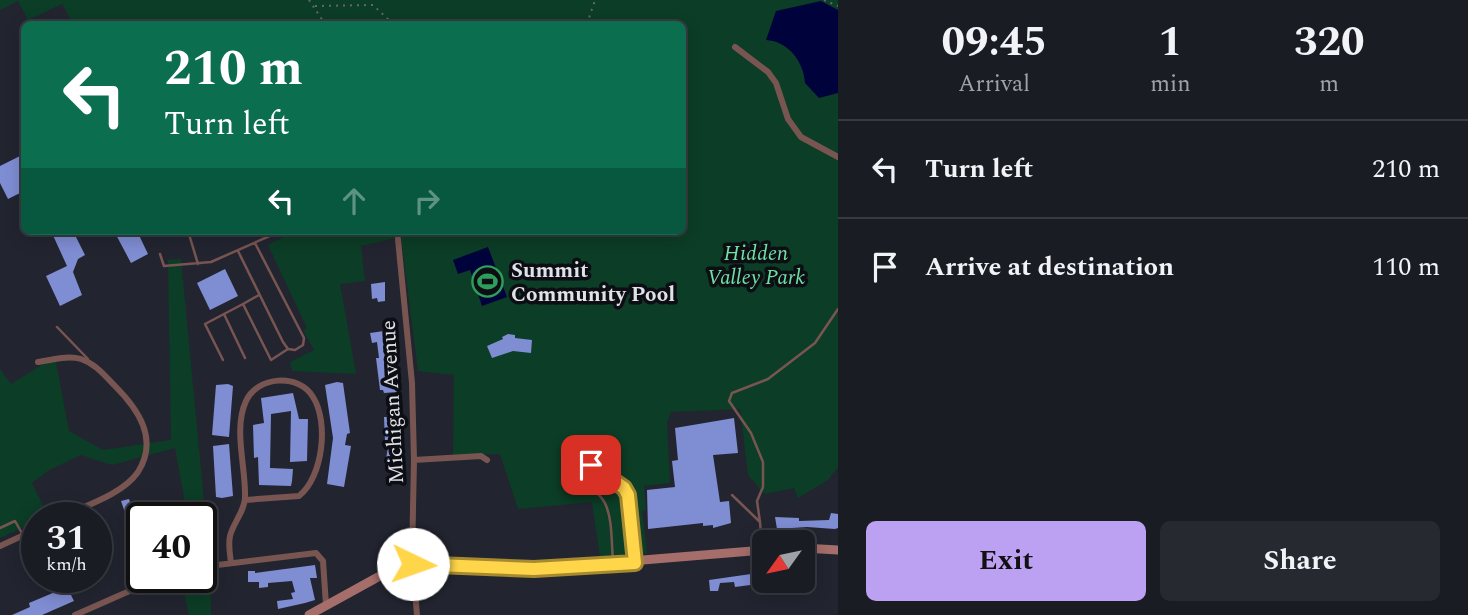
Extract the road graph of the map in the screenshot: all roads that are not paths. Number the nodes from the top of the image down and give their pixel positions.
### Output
1 (735, 47) dead end
2 (838, 157) edge
3 (189, 235) edge
4 (272, 235) edge
5 (398, 239) dead end
6 (255, 243) junction
7 (238, 251) junction
8 (160, 254) dead end
9 (198, 264) junction
10 (260, 295) junction
11 (243, 304) junction
12 (838, 309) edge
13 (223, 313) junction
14 (57, 327) dead end
15 (288, 349) junction
16 (245, 358) dead end
17 (223, 360) dead end
18 (38, 362) dead end
19 (93, 364) junction
20 (414, 460) junction
21 (487, 460) dead end
22 (578, 485) junction
23 (566, 486) dead end
24 (732, 495) dead end
25 (245, 500) junction
26 (93, 502) edge
27 (761, 522) junction
28 (0, 528) edge
29 (762, 530) edge
30 (21, 532) edge
31 (21, 536) edge
32 (0, 547) edge
33 (816, 549) edge
34 (838, 550) edge
35 (752, 551) edge
36 (231, 563) junction
37 (635, 563) junction
38 (413, 564) junction
39 (614, 564) junction
40 (217, 565) edge
41 (126, 593) edge
42 (327, 605) junction
43 (75, 615) edge
44 (309, 615) edge
45 (417, 615) edge

1 - 2 street
3 - 9 lane
4 - 6 lane
5 - 20 street, Michigan Avenue
6 - 7 lane
6 - 15 lane
7 - 9 lane
7 - 10 lane
8 - 9 lane
10 - 11 lane
10 - 15 lane
11 - 13 lane
11 - 15 lane
12 - 27 lane
13 - 16 lane
13 - 17 lane
14 - 19 lane
18 - 19 street
19 - 26 street
20 - 21 street
20 - 38 street, Michigan Avenue
22 - 23 lane
22 - 37 lane
22 - 39 lane
24 - 27 lane
25 - 25 street
25 - 36 street
27 - 29 lane
28 - 30 lane
31 - 32 street
33 - 34 street
35 - 37 street
36 - 40 street
36 - 42 street
37 - 39 street
38 - 39 street
38 - 42 street
38 - 45 street, Michigan Avenue
41 - 43 street
42 - 44 street

